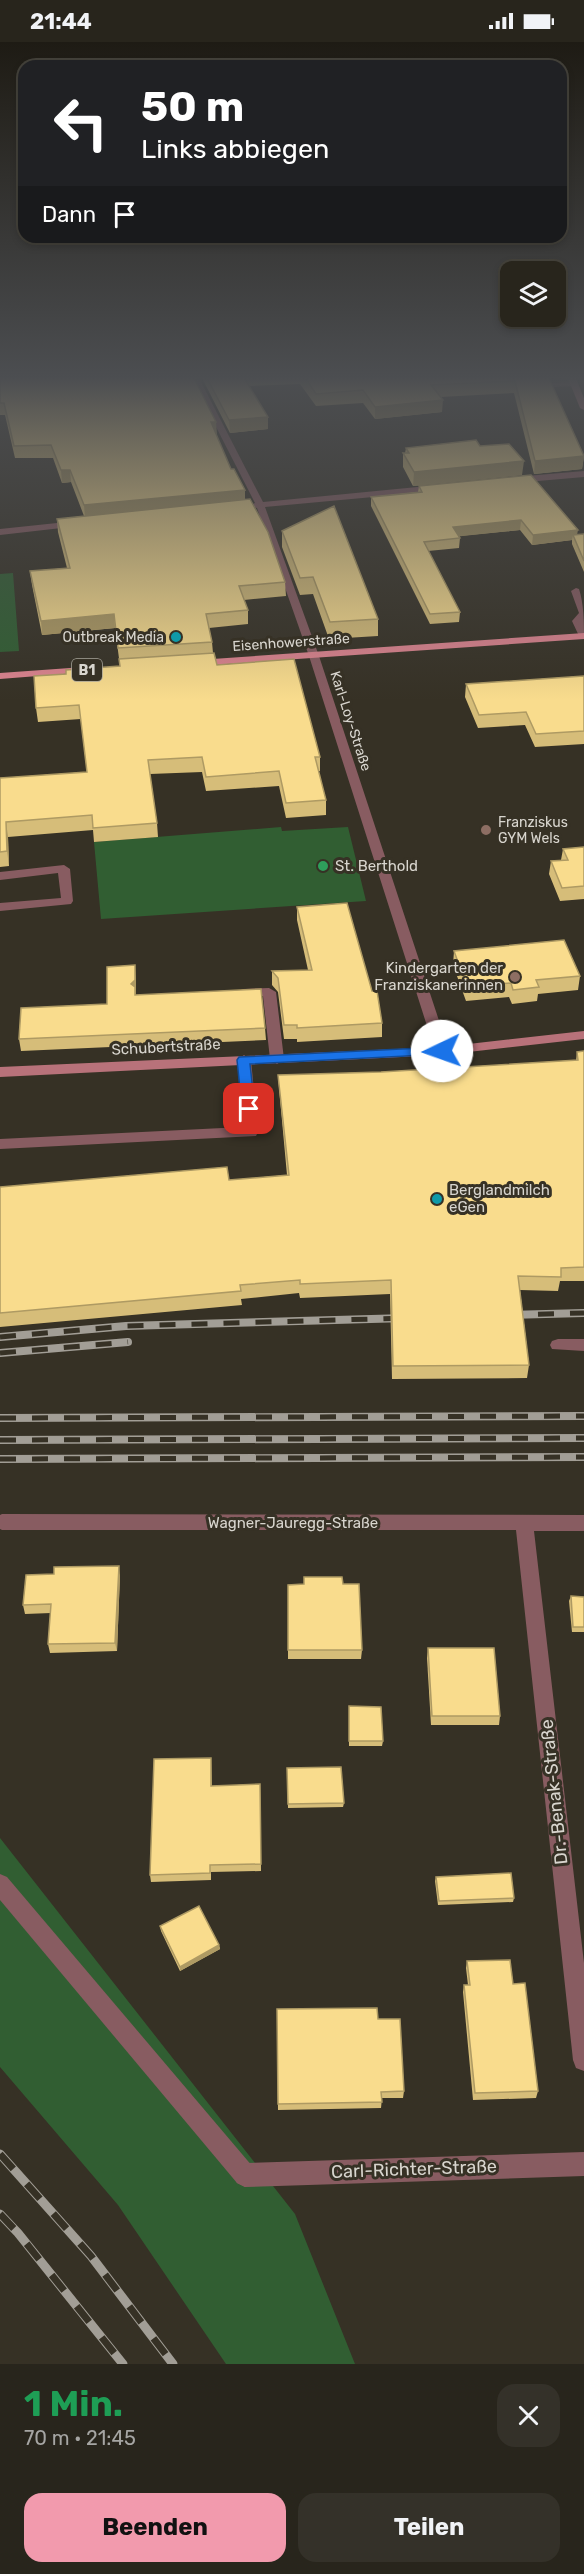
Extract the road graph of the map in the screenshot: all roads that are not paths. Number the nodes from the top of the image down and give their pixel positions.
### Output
1 (249, 484) edge
2 (452, 486) edge
3 (260, 505) junction
4 (246, 506) edge
5 (82, 523) edge
6 (0, 532) edge
7 (576, 591) dead end
8 (584, 613) edge
9 (584, 636) edge
10 (314, 656) junction
11 (185, 664) edge
12 (101, 669) edge
13 (0, 676) edge
14 (0, 876) edge
15 (0, 907) edge
16 (234, 993) edge
17 (584, 1035) edge
18 (442, 1051) junction
19 (277, 1059) junction
20 (244, 1060) junction
21 (0, 1072) edge
22 (0, 1144) edge
23 (558, 1345) dead end
24 (584, 1345) edge
25 (2, 1522) dead end
26 (584, 1523) edge
27 (524, 1524) junction
28 (0, 1884) edge
29 (584, 2060) edge
30 (584, 2164) edge

1 - 3 street, Karl-Loy-Straße
2 - 3 street
3 - 4 street
3 - 10 street, Karl-Loy-Straße
5 - 6 street
7 - 8 street
8 - 9 street
9 - 10 main road, Eisenhowerstraße
10 - 11 main road, Eisenhowerstraße
10 - 18 street, Karl-Loy-Straße
12 - 13 main road, B1
14 - 15 street
16 - 19 street
17 - 18 street, Schubertstraße
18 - 19 street, Schubertstraße
19 - 20 street, Schubertstraße
20 - 21 street, Schubertstraße
20 - 22 street
23 - 24 street
25 - 27 street, Wagner-Jauregg-Straße
26 - 27 street, Wagner-Jauregg-Straße
27 - 29 street, Dr.-Benak-Straße
28 - 30 street, Carl-Richter-Straße

